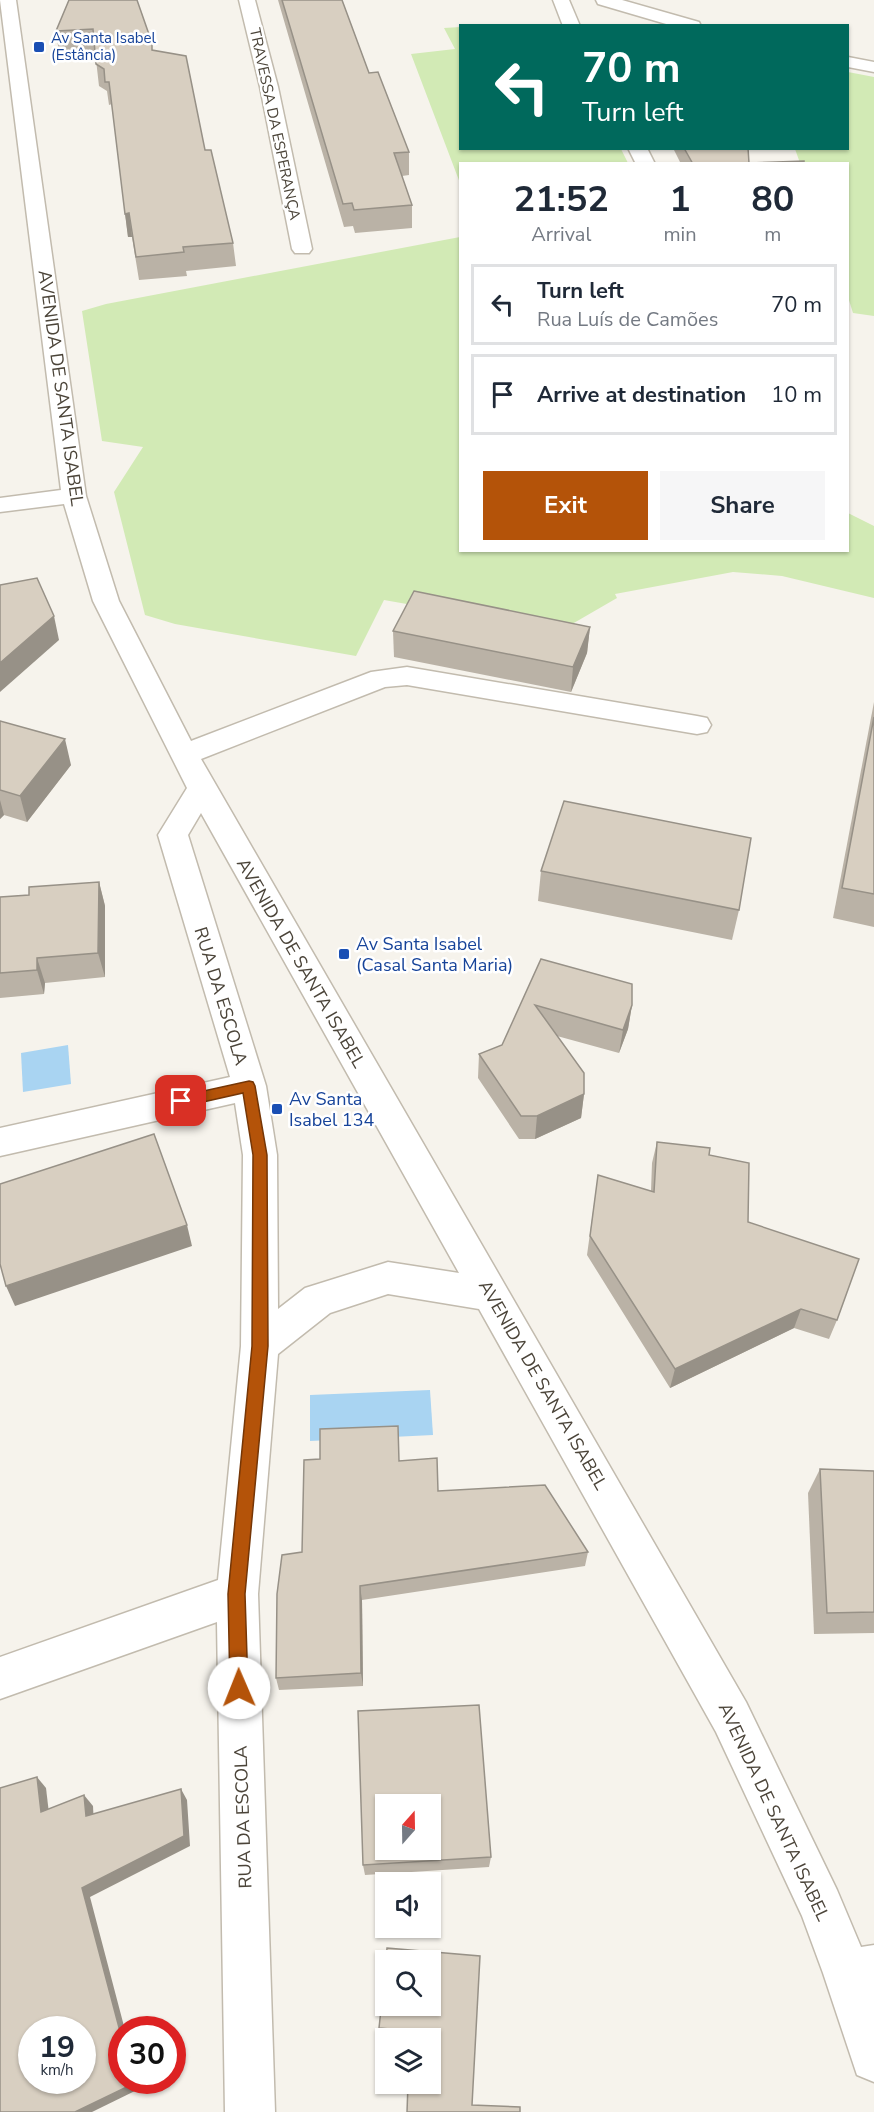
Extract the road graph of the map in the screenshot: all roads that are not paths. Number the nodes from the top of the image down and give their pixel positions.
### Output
1 (8, 0) edge
2 (247, 0) edge
3 (561, 0) edge
4 (604, 0) edge
5 (571, 24) edge
6 (686, 24) edge
7 (849, 62) edge
8 (874, 67) edge
9 (302, 249) dead end
10 (74, 496) junction
11 (0, 505) edge
12 (697, 725) dead end
13 (192, 771) junction
14 (249, 1086) junction
15 (0, 1142) edge
16 (491, 1295) junction
17 (260, 1346) junction
18 (237, 1594) junction
19 (0, 1678) edge
20 (861, 1971) edge
21 (874, 2058) edge
22 (250, 2112) edge

1 - 10 street, AVENIDA DE SANTA ISABEL
2 - 9 street, TRAVESSA DA ESPERANÇA
3 - 5 street
4 - 6 street
7 - 8 street
10 - 11 street
10 - 13 street, AVENIDA DE SANTA ISABEL
12 - 13 street
13 - 14 street, RUA DA ESCOLA
13 - 16 street, AVENIDA DE SANTA ISABEL
14 - 15 street
14 - 17 street, RUA DA ESCOLA
16 - 17 street
16 - 20 street, AVENIDA DE SANTA ISABEL
17 - 18 street, RUA DA ESCOLA
18 - 19 street
18 - 22 street, RUA DA ESCOLA
20 - 21 street, AVENIDA DE SANTA ISABEL

